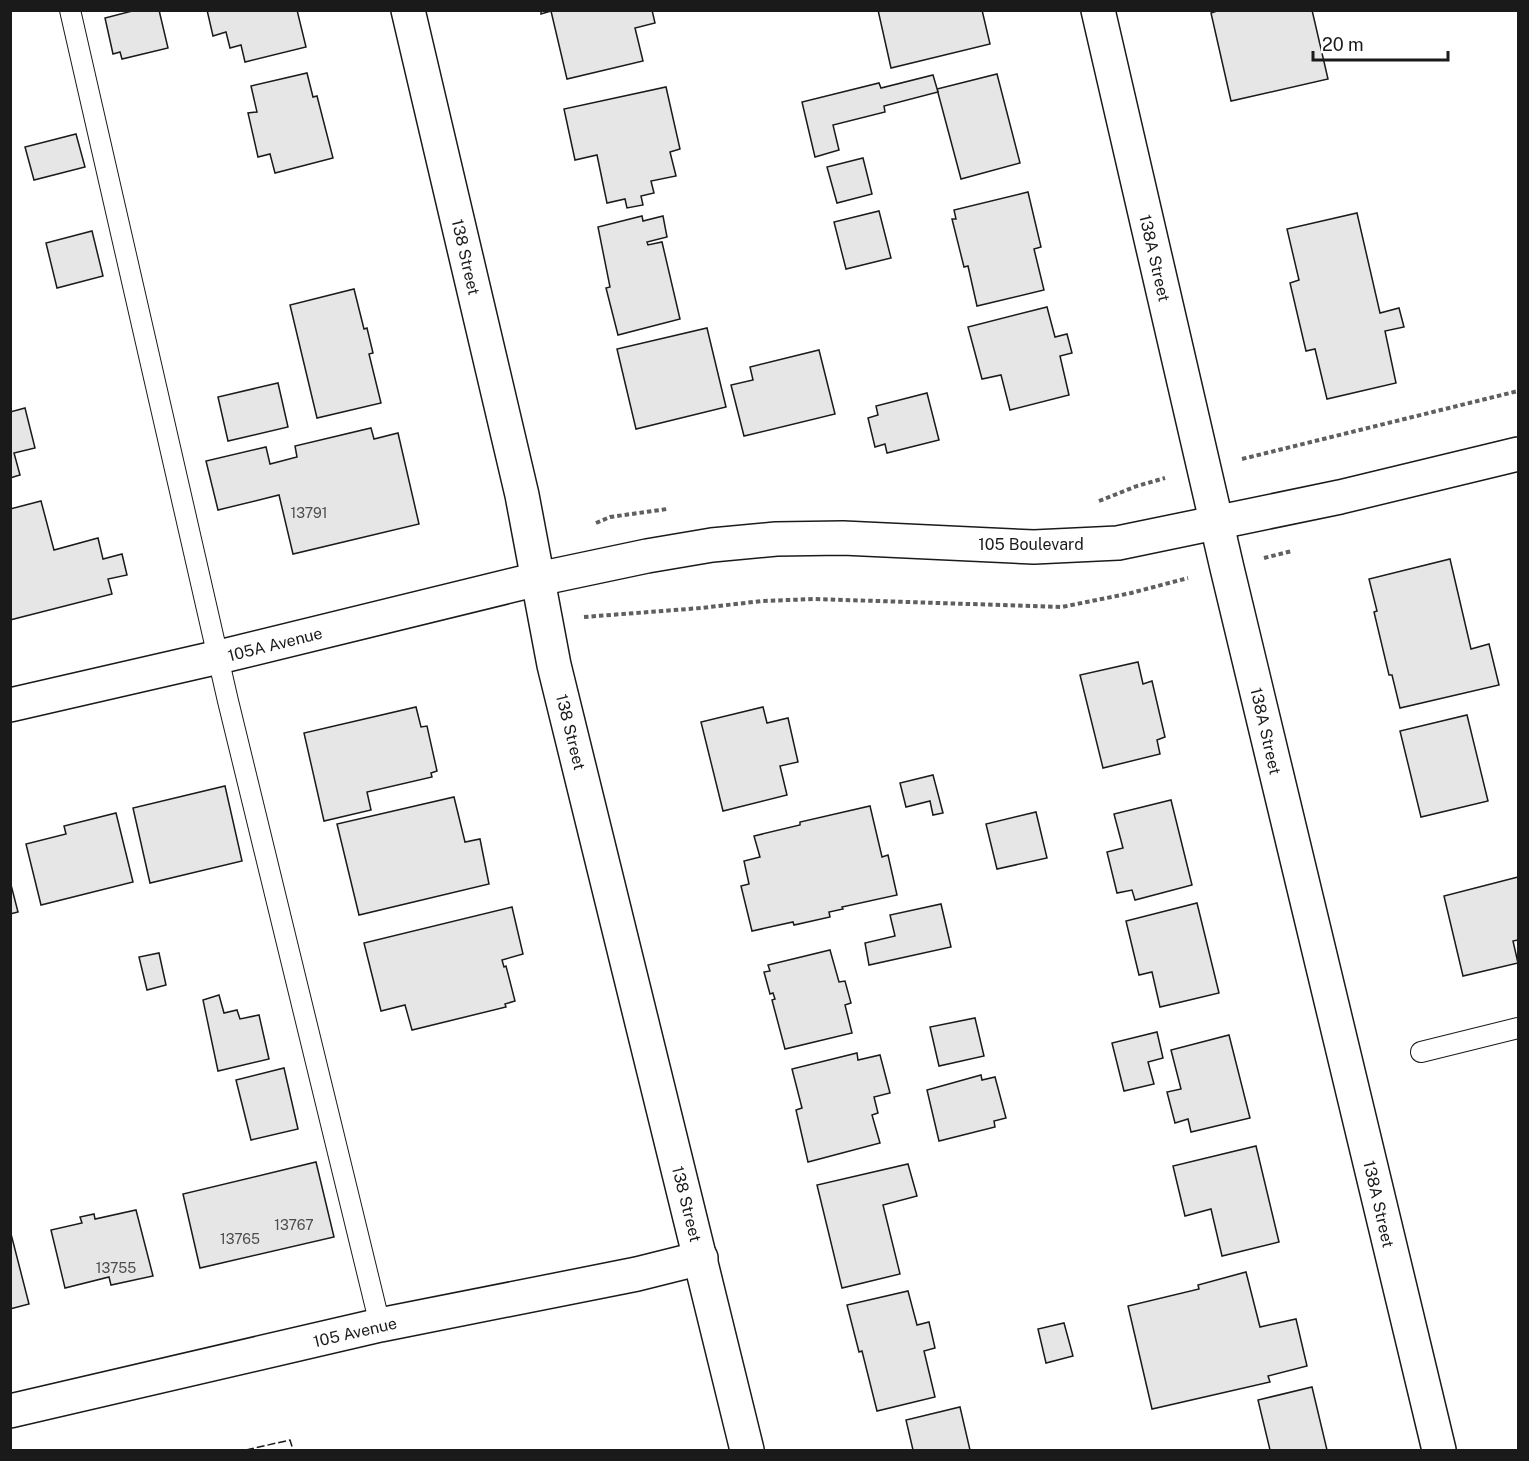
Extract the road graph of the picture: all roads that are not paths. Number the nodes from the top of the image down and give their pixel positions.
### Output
1 (70, 10) edge
2 (408, 10) edge
3 (1098, 10) edge
4 (1518, 454) edge
5 (1217, 524) junction
6 (538, 579) junction
7 (219, 657) junction
8 (10, 705) edge
9 (1518, 1028) edge
10 (1421, 1052) dead end
11 (701, 1258) junction
12 (380, 1325) junction
13 (10, 1411) edge
14 (747, 1450) edge
15 (1438, 1450) edge

1 - 7 lane
2 - 6 street, 138 Street
3 - 5 street, 138A Street
4 - 5 street, 105 Boulevard
5 - 6 street, 105 Boulevard
5 - 15 street, 138A Street
6 - 7 street, 105A Avenue
6 - 11 street, 138 Street
7 - 8 street, 105A Avenue
7 - 12 lane
9 - 10 lane
11 - 12 street, 105 Avenue
11 - 14 street, 138 Street
12 - 13 street, 105 Avenue

